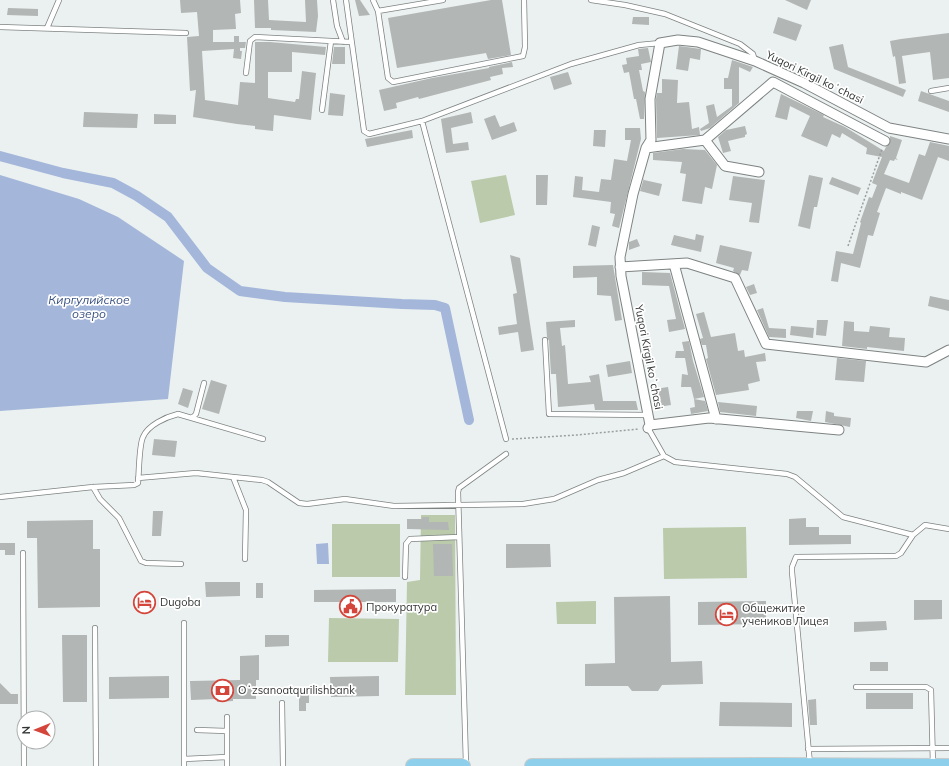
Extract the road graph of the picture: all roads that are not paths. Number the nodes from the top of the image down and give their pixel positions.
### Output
1 (59, 0) edge
2 (334, 0) edge
3 (346, 0) edge
4 (372, 0) edge
5 (443, 0) edge
6 (524, 0) edge
7 (591, 0) edge
8 (378, 11) junction
9 (0, 27) edge
10 (47, 28) junction
11 (186, 33) dead end
12 (331, 41) junction
13 (343, 42) junction
14 (351, 42) junction
15 (660, 43) junction
16 (755, 61) junction
17 (246, 73) dead end
18 (949, 88) edge
19 (931, 91) dead end
20 (322, 110) dead end
21 (422, 121) junction
22 (949, 139) edge
23 (705, 140) junction
24 (885, 141) road end
25 (646, 148) junction
26 (759, 172) dead end
27 (674, 264) junction
28 (620, 267) junction
29 (545, 340) dead end
30 (949, 350) edge
31 (204, 383) dead end
32 (648, 415) junction
33 (192, 418) junction
34 (716, 419) junction
35 (649, 426) junction
36 (839, 430) dead end
37 (263, 439) dead end
38 (506, 439) road end
39 (506, 454) dead end
40 (664, 456) junction
41 (233, 477) junction
42 (138, 478) junction
43 (93, 486) junction
44 (0, 497) edge
45 (458, 505) junction
46 (949, 529) edge
47 (913, 535) junction
48 (459, 537) junction
49 (23, 554) dead end
50 (244, 559) dead end
51 (182, 564) dead end
52 (405, 577) dead end
53 (184, 623) dead end
54 (95, 628) dead end
55 (856, 687) dead end
56 (282, 703) dead end
57 (227, 717) dead end
58 (198, 730) dead end
59 (227, 730) junction
60 (932, 748) junction
61 (949, 748) edge
62 (808, 750) junction
63 (227, 757) junction
64 (184, 759) junction
65 (810, 765) edge
66 (24, 766) edge
67 (96, 766) edge
68 (184, 766) edge
69 (227, 766) edge
70 (283, 766) edge
71 (414, 766) edge
72 (465, 766) edge
73 (532, 766) edge
74 (933, 766) edge
75 (949, 766) edge

1 - 10 lane
2 - 13 lane
3 - 14 lane
4 - 8 lane
5 - 8 lane
6 - 8 lane
7 - 16 lane
9 - 10 lane
10 - 11 lane
12 - 13 lane
12 - 17 lane
12 - 20 lane
13 - 14 lane
14 - 21 lane
15 - 16 street, Yuqori Kirgil koʻchasi
15 - 21 lane
15 - 25 street, Yuqori Kirgil koʻchasi
16 - 22 street, Yuqori Kirgil koʻchasi
18 - 19 lane
21 - 38 lane
23 - 24 street
23 - 25 street
23 - 26 street
25 - 28 street, Yuqori Kirgil koʻchasi
27 - 28 street
27 - 30 street
27 - 34 street
28 - 32 street, Yuqori Kirgil koʻchasi
29 - 32 lane
31 - 33 lane
32 - 35 street, Yuqori Kirgil koʻchasi
33 - 37 lane
33 - 42 lane
34 - 35 street
34 - 36 street
35 - 40 lane
39 - 45 lane
40 - 45 lane
40 - 47 lane
41 - 42 lane
41 - 45 lane
41 - 50 lane
42 - 43 lane
43 - 44 lane
43 - 51 lane
45 - 48 lane
46 - 47 lane
47 - 62 lane
48 - 52 lane
48 - 72 lane
49 - 66 lane
53 - 64 lane
54 - 67 lane
55 - 60 lane
56 - 70 lane
57 - 59 lane
58 - 59 lane
59 - 63 lane
60 - 61 lane
60 - 62 lane
60 - 74 lane
62 - 65 lane
63 - 64 lane
63 - 69 lane
64 - 68 lane
65 - 73 main road
65 - 74 main road
71 - 72 main road
74 - 75 main road

